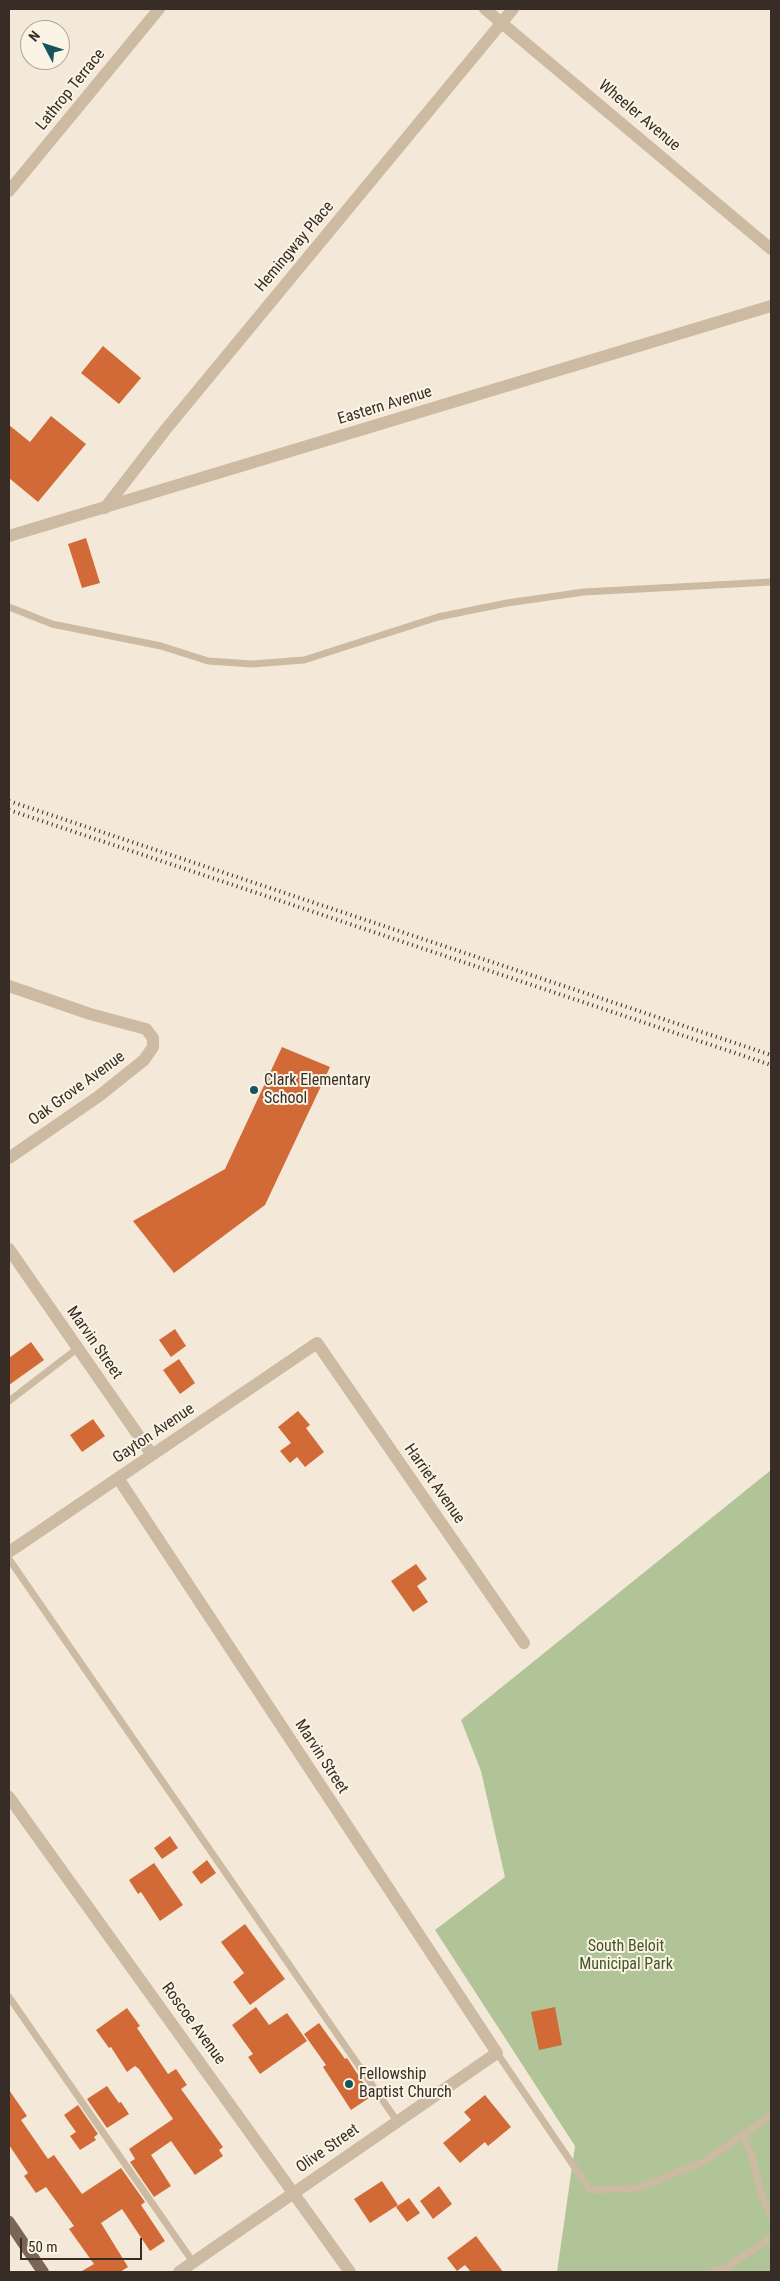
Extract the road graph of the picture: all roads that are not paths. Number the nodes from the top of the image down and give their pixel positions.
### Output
1 (158, 9) edge
2 (485, 9) edge
3 (513, 9) edge
4 (502, 22) junction
5 (9, 191) edge
6 (771, 249) edge
7 (771, 306) edge
8 (105, 508) junction
9 (9, 536) edge
10 (771, 582) edge
11 (9, 607) edge
12 (9, 986) edge
13 (9, 1158) edge
14 (9, 1249) edge
15 (317, 1343) joint
16 (78, 1348) junction
17 (9, 1401) edge
18 (152, 1455) junction
19 (118, 1478) junction
20 (9, 1552) edge
21 (9, 1559) edge
22 (524, 1644) dead end
23 (9, 1797) edge
24 (9, 1996) edge
25 (497, 2053) junction
26 (771, 2115) edge
27 (397, 2121) junction
28 (743, 2135) junction
29 (294, 2192) junction
30 (771, 2215) edge
31 (9, 2222) edge
32 (771, 2238) edge
33 (193, 2262) junction
34 (43, 2272) edge
35 (179, 2272) edge
36 (350, 2272) edge
37 (711, 2272) edge

1 - 5 street, Lathrop Terrace
2 - 4 street, Wheeler Avenue
3 - 4 street, Hemingway Place
4 - 6 street, Wheeler Avenue
4 - 8 street, Hemingway Place
7 - 8 street, Eastern Avenue
8 - 9 street, Eastern Avenue
10 - 11 lane
12 - 13 street, Oak Grove Avenue
14 - 16 street, Marvin Street
15 - 18 street, Gayton Avenue
15 - 22 street, Harriet Avenue
16 - 17 lane
16 - 18 street, Marvin Street
18 - 19 street, Gayton Avenue
19 - 20 street, Gayton Avenue
19 - 25 street, Marvin Street
21 - 27 lane
23 - 29 street, Roscoe Avenue
24 - 33 lane
25 - 27 street, Olive Street
25 - 28 lane
26 - 28 lane
27 - 29 street, Olive Street
28 - 30 lane
29 - 33 street, Olive Street
29 - 36 street, Roscoe Avenue
31 - 34 main road
32 - 37 lane
33 - 35 street, Olive Street

